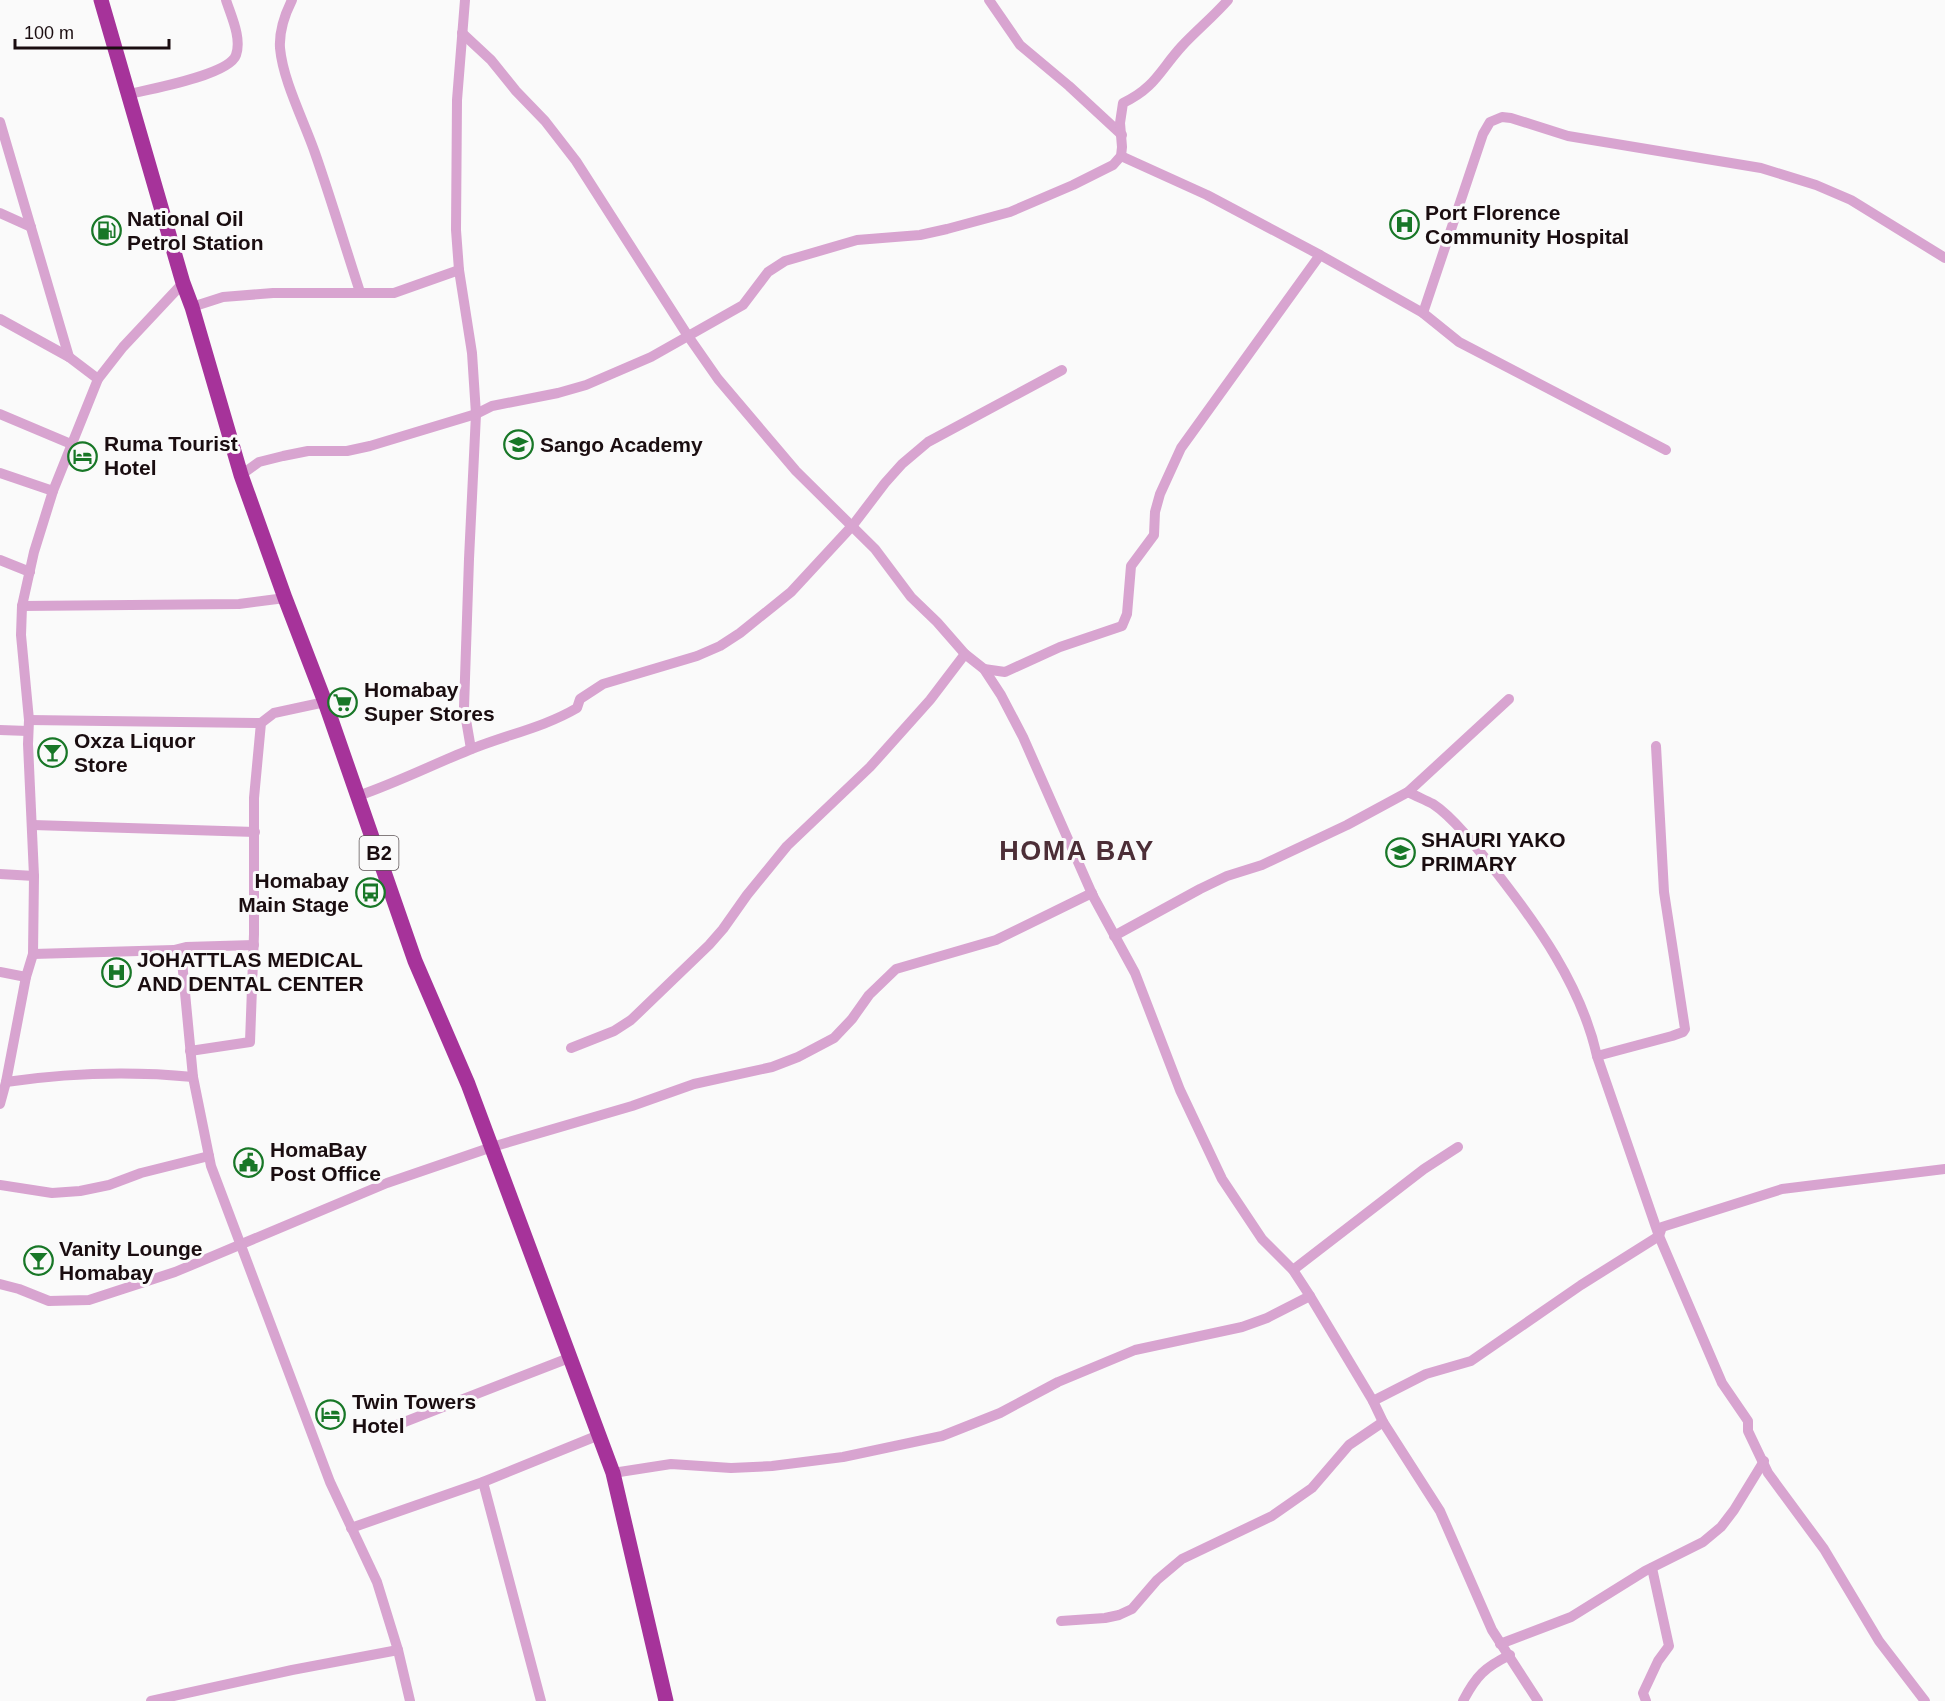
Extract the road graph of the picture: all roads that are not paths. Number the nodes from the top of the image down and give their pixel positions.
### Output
1 (101, 0) edge
2 (226, 0) edge
3 (292, 0) edge
4 (465, 0) edge
5 (989, 0) edge
6 (1228, 0) edge
7 (462, 33) junction
8 (129, 94) junction
9 (0, 122) edge
10 (1122, 135) junction
11 (1121, 156) junction
12 (0, 213) edge
13 (31, 227) junction
14 (1320, 255) junction
15 (1945, 258) edge
16 (459, 270) junction
17 (183, 283) junction
18 (360, 292) junction
19 (192, 307) junction
20 (1423, 313) junction
21 (1, 322) edge
22 (688, 336) junction
23 (69, 357) junction
24 (1062, 370) dead end
25 (98, 379) junction
26 (0, 414) edge
27 (476, 414) junction
28 (71, 444) junction
29 (1666, 450) dead end
30 (0, 472) edge
31 (241, 475) junction
32 (52, 491) junction
33 (853, 525) junction
34 (0, 560) edge
35 (30, 572) junction
36 (285, 598) junction
37 (22, 606) junction
38 (965, 654) junction
39 (984, 669) junction
40 (1509, 699) dead end
41 (325, 702) junction
42 (261, 723) junction
43 (29, 725) junction
44 (0, 730) edge
45 (1656, 746) dead end
46 (471, 749) junction
47 (1408, 792) junction
48 (358, 796) junction
49 (33, 825) junction
50 (255, 832) junction
51 (0, 874) edge
52 (34, 876) junction
53 (1093, 896) junction
54 (1114, 936) junction
55 (254, 945) junction
56 (174, 950) junction
57 (33, 954) junction
58 (0, 972) edge
59 (26, 977) junction
60 (571, 1048) dead end
61 (190, 1051) junction
62 (1597, 1056) junction
63 (194, 1077) junction
64 (6, 1082) junction
65 (0, 1104) edge
66 (492, 1147) junction
67 (1458, 1147) dead end
68 (209, 1156) junction
69 (1945, 1169) edge
70 (0, 1185) edge
71 (1659, 1236) junction
72 (240, 1244) junction
73 (1293, 1270) junction
74 (0, 1284) edge
75 (1310, 1296) junction
76 (569, 1358) junction
77 (1373, 1401) junction
78 (1383, 1422) junction
79 (389, 1428) dead end
80 (599, 1435) junction
81 (1764, 1461) junction
82 (613, 1473) junction
83 (483, 1482) junction
84 (351, 1528) junction
85 (1652, 1568) junction
86 (1061, 1622) dead end
87 (1500, 1644) junction
88 (398, 1650) junction
89 (1510, 1655) junction
90 (152, 1701) edge
91 (411, 1701) edge
92 (541, 1701) edge
93 (666, 1701) edge
94 (1463, 1701) edge
95 (1538, 1701) edge
96 (1646, 1701) edge
97 (1925, 1701) edge

1 - 8 highway, B2
2 - 8 street
3 - 18 street
4 - 7 street
5 - 10 street
6 - 10 street
7 - 16 street
7 - 22 street
8 - 17 highway, B2
9 - 13 street
10 - 11 street
11 - 14 street
11 - 22 street
12 - 13 street
13 - 23 street
14 - 20 street
14 - 39 street
15 - 20 street
16 - 18 street
16 - 27 street
17 - 19 highway, B2
17 - 25 street
18 - 19 street
19 - 31 highway, B2
20 - 29 street
21 - 23 street
22 - 27 street
22 - 33 street
23 - 25 street
24 - 33 street
25 - 28 street
26 - 28 street
27 - 31 street
27 - 46 street
28 - 32 street
30 - 32 street
31 - 36 highway, B2
32 - 35 street
33 - 38 street
33 - 46 street
34 - 35 street
35 - 37 street
36 - 37 street
36 - 41 highway, B2
37 - 43 street
38 - 39 street
38 - 60 street
39 - 53 street
40 - 47 street
41 - 42 street
41 - 48 highway, B2
42 - 43 street
42 - 50 street
43 - 44 street
43 - 49 street
45 - 62 street
46 - 48 street
47 - 54 street
47 - 62 street
48 - 66 highway, B2
49 - 50 street
49 - 52 street
50 - 55 street
51 - 52 street
52 - 57 street
53 - 54 street
53 - 66 street
54 - 73 street
55 - 56 street
55 - 61 street
56 - 57 street
56 - 61 street
57 - 59 street
58 - 59 street
59 - 64 street
61 - 63 street
62 - 71 street
63 - 64 street
63 - 68 street
64 - 65 street
66 - 72 street
66 - 76 highway, B2
67 - 73 street
68 - 70 street
68 - 72 street
69 - 71 street
71 - 77 street
71 - 81 street
72 - 74 street
72 - 84 street
73 - 75 street
75 - 77 street
75 - 82 street
76 - 79 street
76 - 80 highway, B2
77 - 78 street
78 - 86 street
78 - 87 street
80 - 82 highway, B2
80 - 83 street
81 - 85 street
81 - 97 street
82 - 93 highway, B2
83 - 84 street
83 - 92 street
84 - 88 street
85 - 87 street
85 - 96 street
87 - 89 street
88 - 90 street
88 - 91 street
89 - 94 street
89 - 95 street

